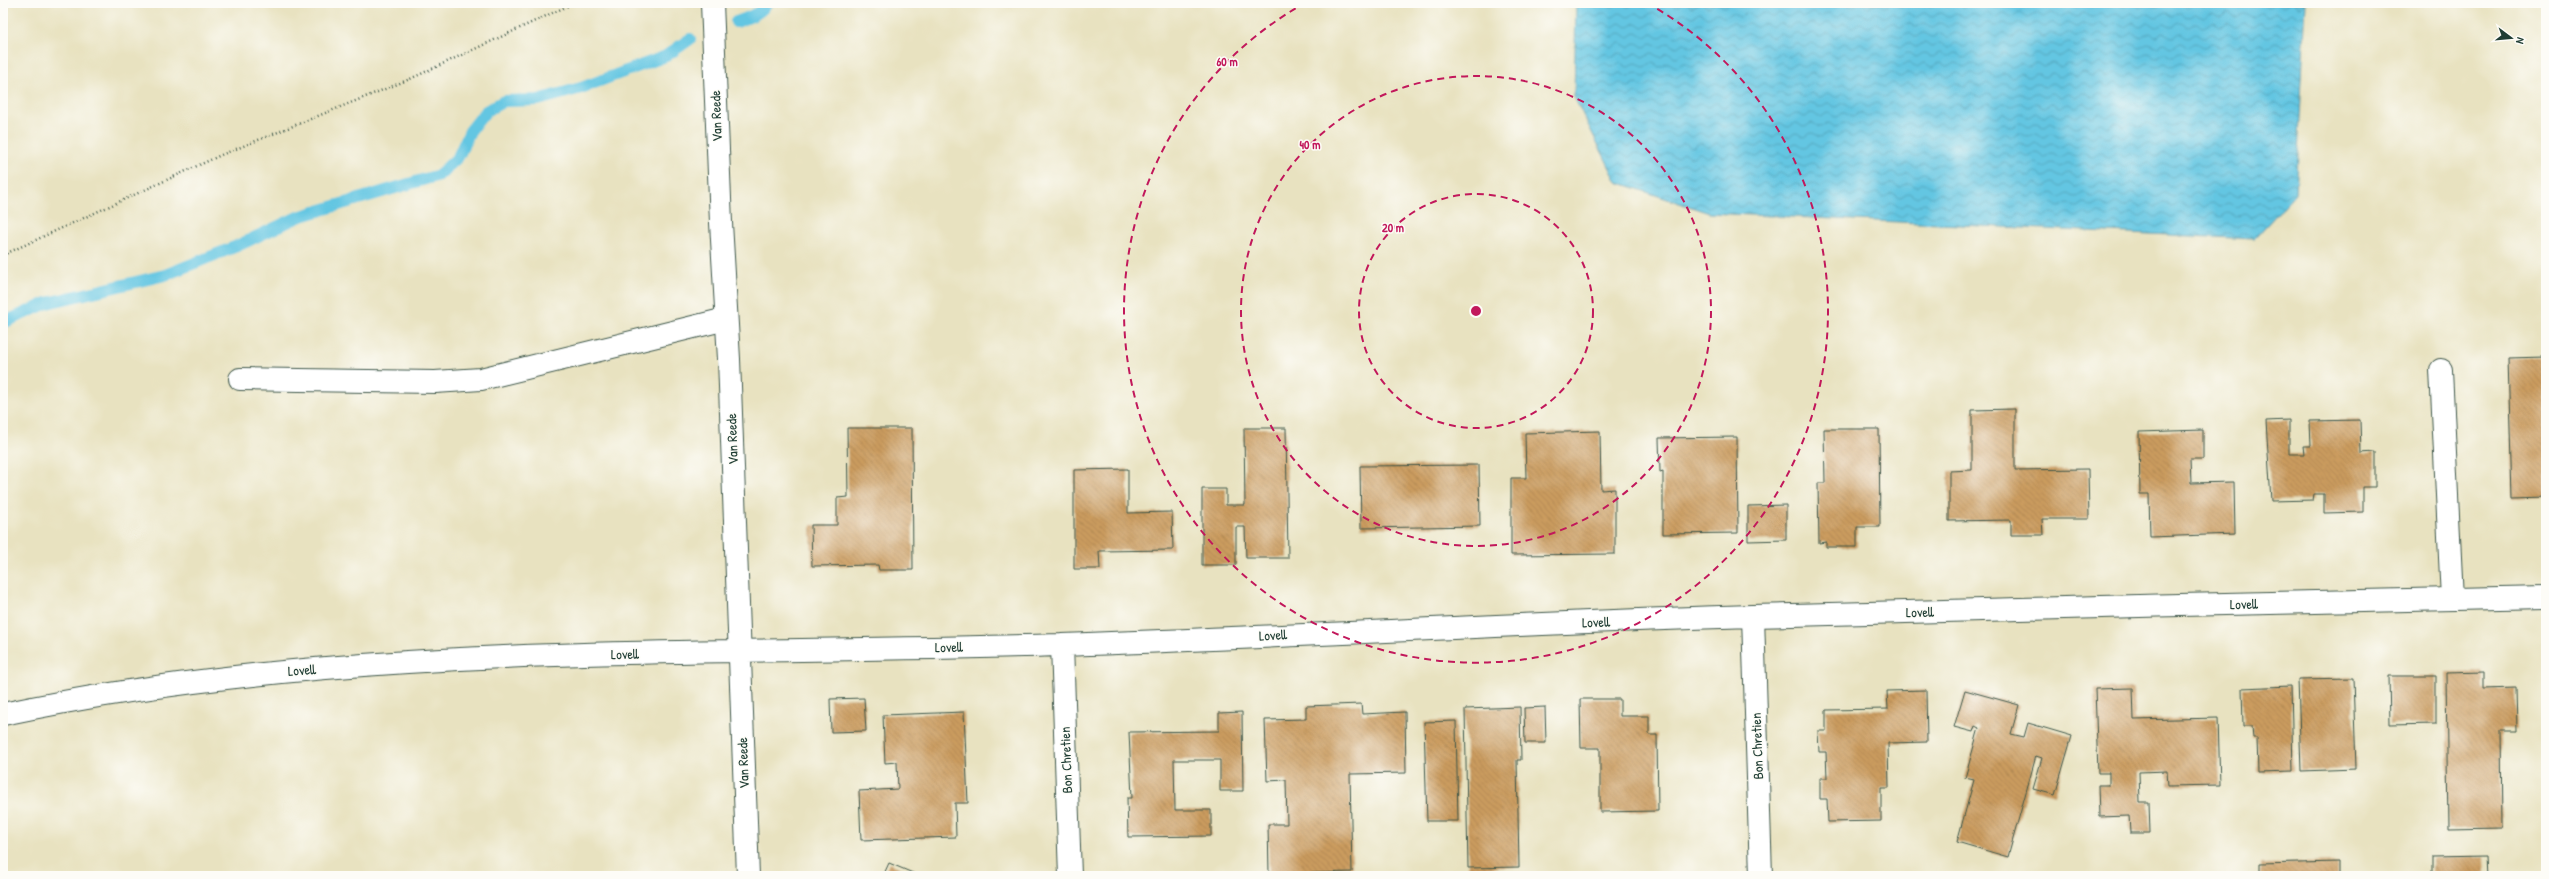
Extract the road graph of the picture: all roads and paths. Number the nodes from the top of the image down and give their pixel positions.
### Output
1 (574, 3) edge
2 (712, 3) edge
3 (3, 255) edge
4 (726, 319) junction
5 (2441, 370) dead end
6 (240, 379) dead end
7 (2546, 597) edge
8 (2452, 599) junction
9 (1753, 616) junction
10 (1062, 645) junction
11 (739, 651) junction
12 (3, 714) edge
13 (748, 876) edge
14 (1070, 876) edge
15 (1761, 876) edge

1 - 3 path
2 - 4 street, Van Reede
4 - 6 street
4 - 11 street, Van Reede
5 - 8 street
7 - 8 street, Lovell
8 - 9 street, Lovell
9 - 10 street, Lovell
9 - 15 street, Bon Chretien
10 - 11 street, Lovell
10 - 14 street, Bon Chretien
11 - 12 street, Lovell
11 - 13 street, Van Reede

